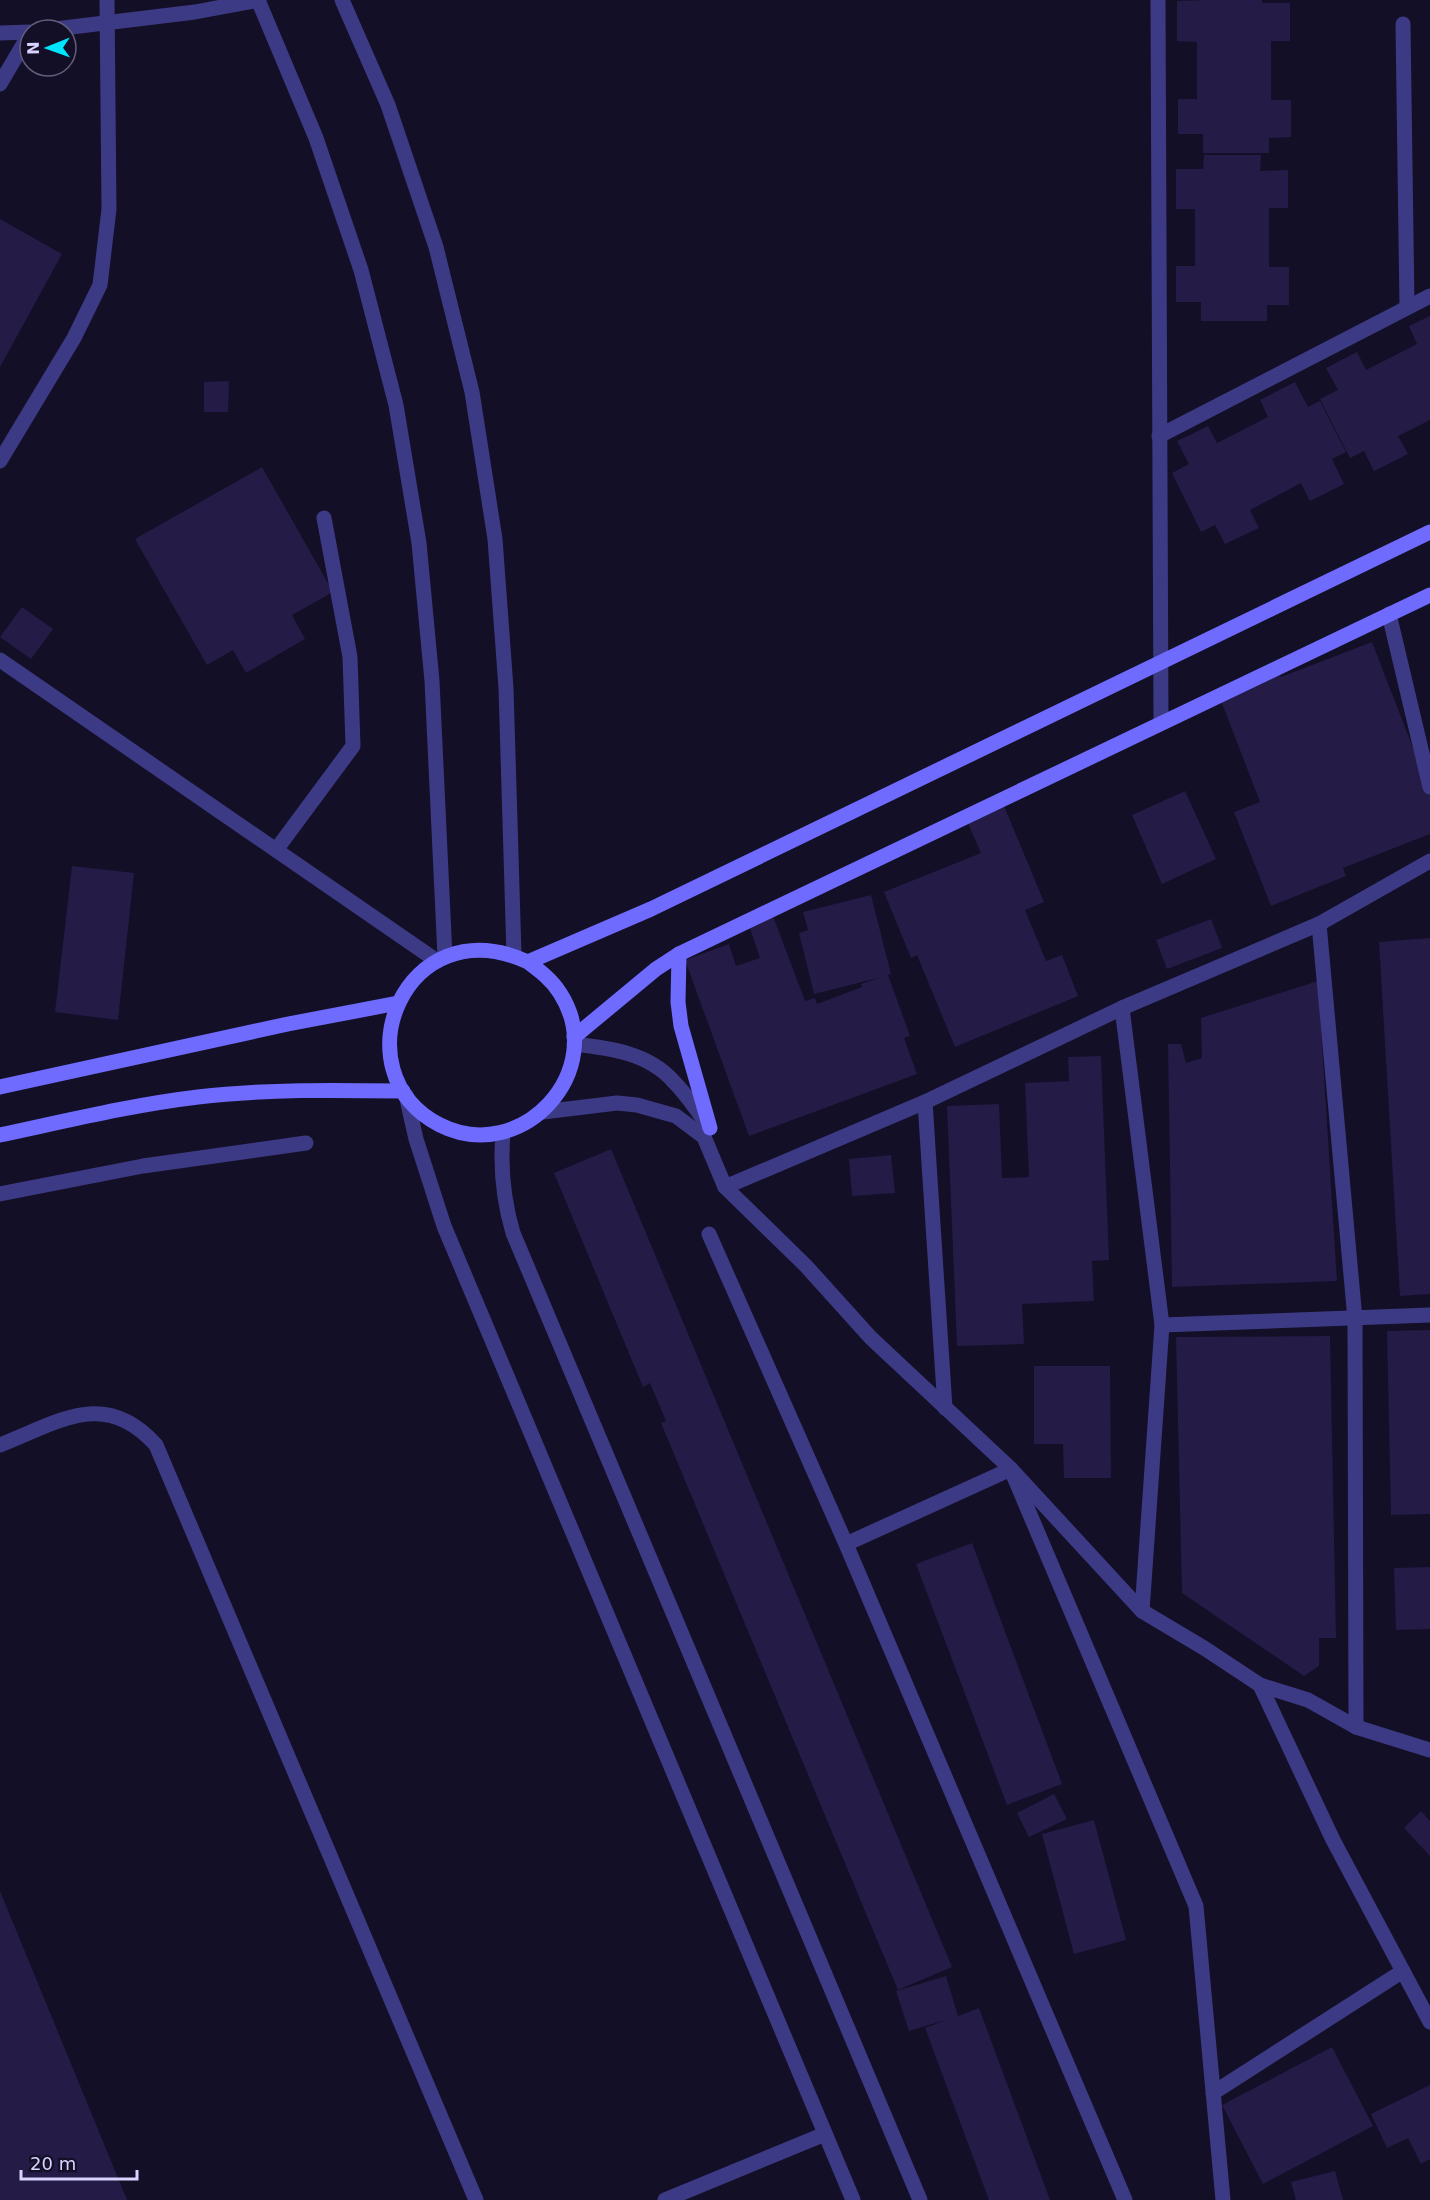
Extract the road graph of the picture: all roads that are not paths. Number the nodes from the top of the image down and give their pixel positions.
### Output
1 (107, 0) edge
2 (258, 0) edge
3 (342, 0) edge
4 (1158, 0) edge
5 (107, 23) junction
6 (1403, 24) dead end
7 (78, 26) edge
8 (18, 32) edge
9 (0, 33) edge
10 (18, 53) edge
11 (0, 84) edge
12 (1430, 296) edge
13 (1407, 307) junction
14 (1159, 435) junction
15 (0, 461) edge
16 (324, 518) dead end
17 (1430, 532) edge
18 (1430, 595) edge
19 (1389, 614) junction
20 (0, 660) edge
21 (1161, 662) junction
22 (1161, 723) junction
23 (1430, 787) edge
24 (276, 850) junction
25 (1430, 861) edge
26 (1319, 924) junction
27 (679, 954) junction
28 (521, 958) junction
29 (441, 959) junction
30 (398, 1003) junction
31 (1122, 1008) junction
32 (574, 1040) junction
33 (0, 1087) edge
34 (405, 1093) junction
35 (925, 1102) junction
36 (543, 1112) junction
37 (503, 1132) junction
38 (707, 1133) junction
39 (0, 1135) edge
40 (306, 1143) dead end
41 (724, 1187) junction
42 (0, 1194) edge
43 (709, 1234) dead end
44 (1430, 1315) edge
45 (1355, 1319) junction
46 (1162, 1325) junction
47 (945, 1408) junction
48 (0, 1445) edge
49 (1011, 1469) junction
50 (846, 1544) junction
51 (1142, 1611) junction
52 (1260, 1685) junction
53 (1356, 1726) junction
54 (1430, 1750) edge
55 (1403, 1971) junction
56 (1430, 2022) edge
57 (1213, 2093) junction
58 (825, 2134) junction
59 (476, 2200) edge
60 (665, 2200) edge
61 (853, 2200) edge
62 (920, 2200) edge
63 (1125, 2200) edge
64 (1223, 2200) edge

1 - 5 street
2 - 5 street
2 - 29 street
3 - 28 street
4 - 14 street
5 - 7 street
5 - 15 street
6 - 13 street
8 - 9 street
10 - 11 street
12 - 13 street
13 - 14 street
14 - 21 street
16 - 24 street
17 - 21 main road
18 - 19 main road
19 - 22 main road
19 - 23 street
20 - 24 street
21 - 22 street
21 - 28 main road
22 - 27 main road
24 - 29 street
25 - 26 street
26 - 31 street
26 - 45 street
27 - 32 main road
27 - 38 main road
28 - 29 main road
28 - 32 main road
29 - 30 main road
30 - 33 main road
30 - 34 main road
31 - 35 street
31 - 46 street
32 - 36 main road
32 - 38 street
34 - 37 main road
34 - 39 main road
34 - 58 street
35 - 41 street
35 - 47 street
36 - 37 main road
36 - 38 street
37 - 62 street
38 - 41 street
40 - 42 street
41 - 47 street
43 - 50 street
44 - 45 street
45 - 46 street
45 - 53 street
46 - 51 street
47 - 49 street
48 - 59 street
49 - 50 street
49 - 51 street
49 - 57 street
50 - 63 street
51 - 52 street
52 - 53 street
52 - 55 street
53 - 54 street
55 - 56 street
55 - 57 street
57 - 64 street
58 - 60 street
58 - 61 street

